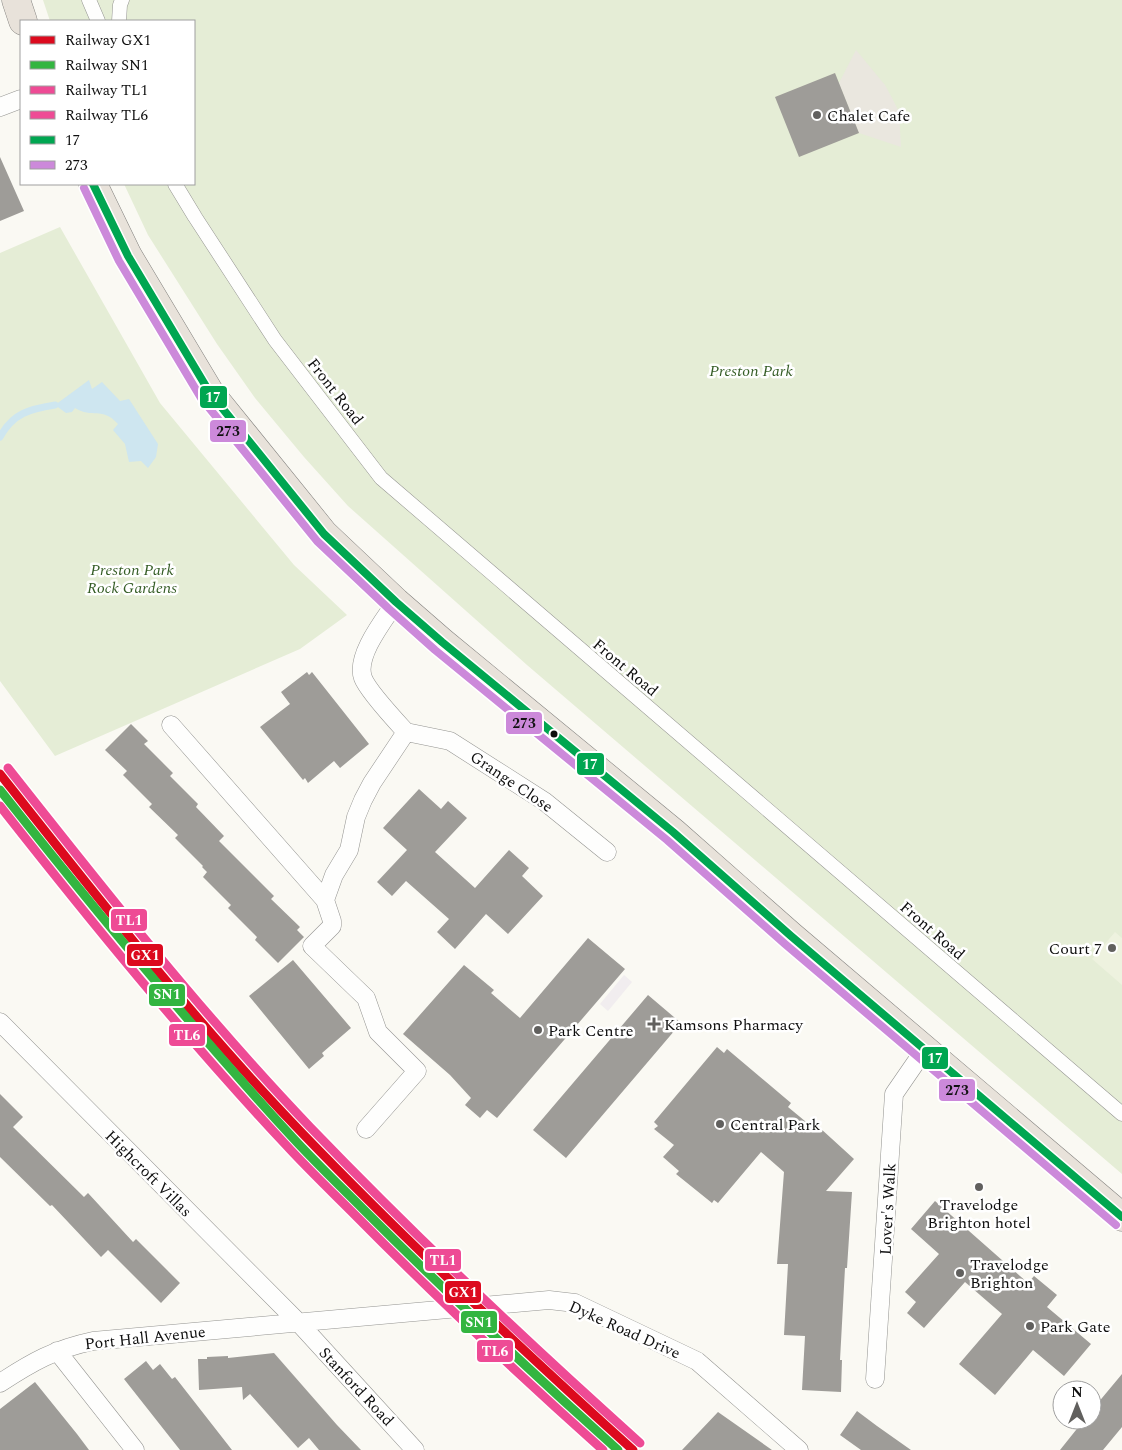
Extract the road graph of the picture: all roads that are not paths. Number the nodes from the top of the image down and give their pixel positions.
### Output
1 (16, 0) edge
2 (89, 0) edge
3 (122, 0) edge
4 (24, 20) edge
5 (98, 20) edge
6 (120, 20) edge
7 (20, 99) edge
8 (0, 107) edge
9 (93, 185) edge
10 (176, 185) edge
11 (396, 602) junction
12 (171, 725) dead end
13 (406, 732) junction
14 (607, 852) dead end
15 (325, 900) junction
16 (0, 1022) edge
17 (926, 1049) junction
18 (1122, 1114) edge
19 (366, 1130) dead end
20 (1122, 1218) edge
21 (298, 1323) junction
22 (57, 1351) junction
23 (875, 1379) dead end
24 (0, 1383) edge
25 (135, 1450) edge
26 (415, 1450) edge
27 (799, 1450) edge

1 - 4 highway
2 - 5 street
3 - 6 street
7 - 8 street
9 - 11 highway
10 - 18 street, Front Road
11 - 13 street
11 - 17 highway
12 - 15 street
13 - 14 street, Grange Close
13 - 15 street
15 - 19 street
16 - 21 street, Highcroft Villas
17 - 20 highway
17 - 23 street, Lover's Walk
21 - 22 street, Port Hall Avenue
21 - 26 street, Stanford Road
21 - 27 street, Dyke Road Drive
22 - 24 street, Port Hall Avenue
22 - 25 street

